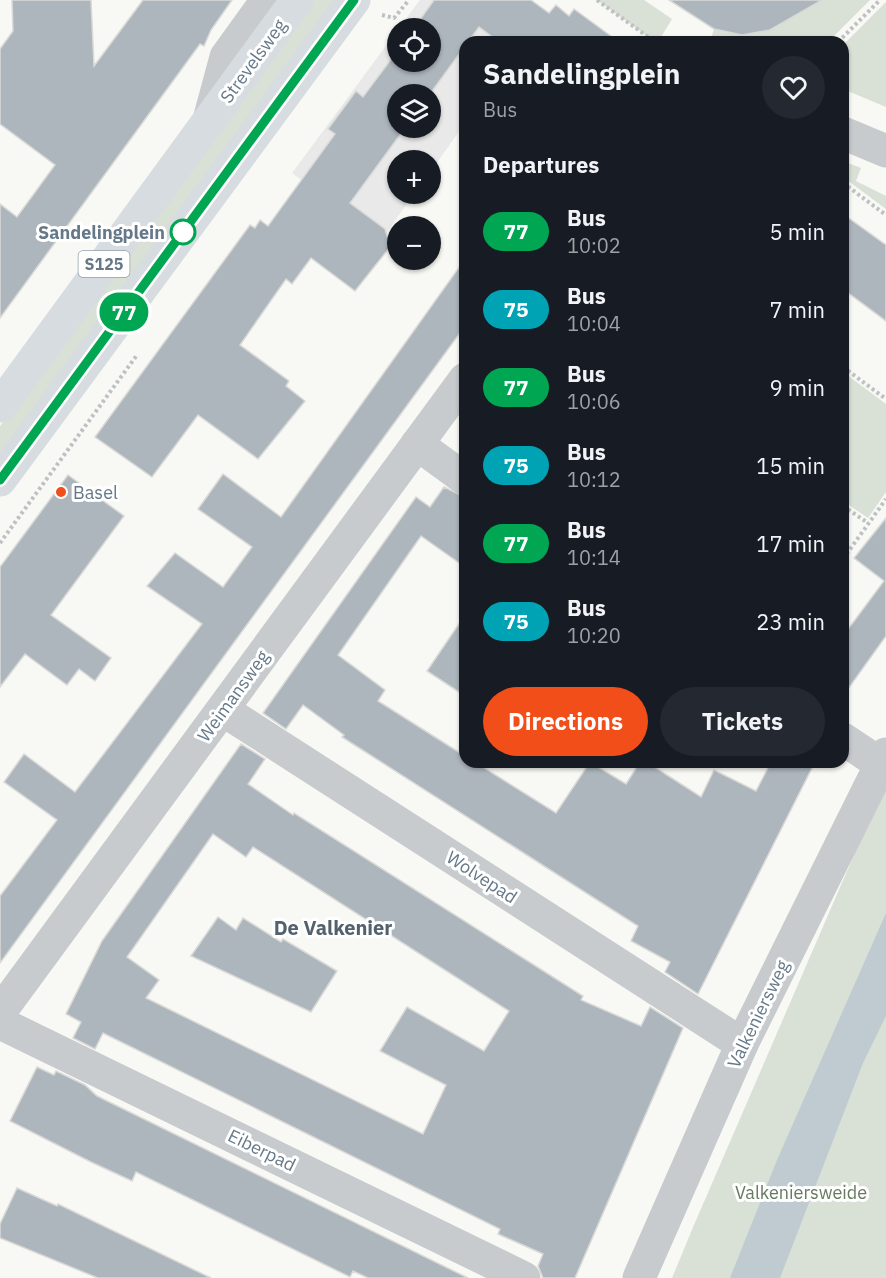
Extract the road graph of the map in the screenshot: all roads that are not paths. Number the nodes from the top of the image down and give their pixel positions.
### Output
1 (267, 0) edge
2 (297, 0) edge
3 (360, 7) edge
4 (209, 122) junction
5 (849, 136) edge
6 (886, 151) edge
7 (459, 387) edge
8 (0, 406) edge
9 (417, 444) junction
10 (459, 475) edge
11 (0, 480) edge
12 (223, 710) junction
13 (849, 742) edge
14 (883, 759) edge
15 (0, 1011) edge
16 (0, 1023) edge
17 (742, 1044) junction
18 (524, 1278) edge
19 (639, 1278) edge

1 - 4 street, Strevelsweg
2 - 4 main road, Strevelsweg / S125
3 - 11 main road, S125
4 - 8 main road, Strevelsweg / S125
5 - 6 street
7 - 9 street, Weimansweg
9 - 10 street
9 - 12 street, Weimansweg
12 - 15 street, Weimansweg
12 - 17 street, Wolvepad
13 - 14 street
14 - 17 street, Valkeniersweg
16 - 18 street, Eiberpad
17 - 19 street, Valkeniersweg

